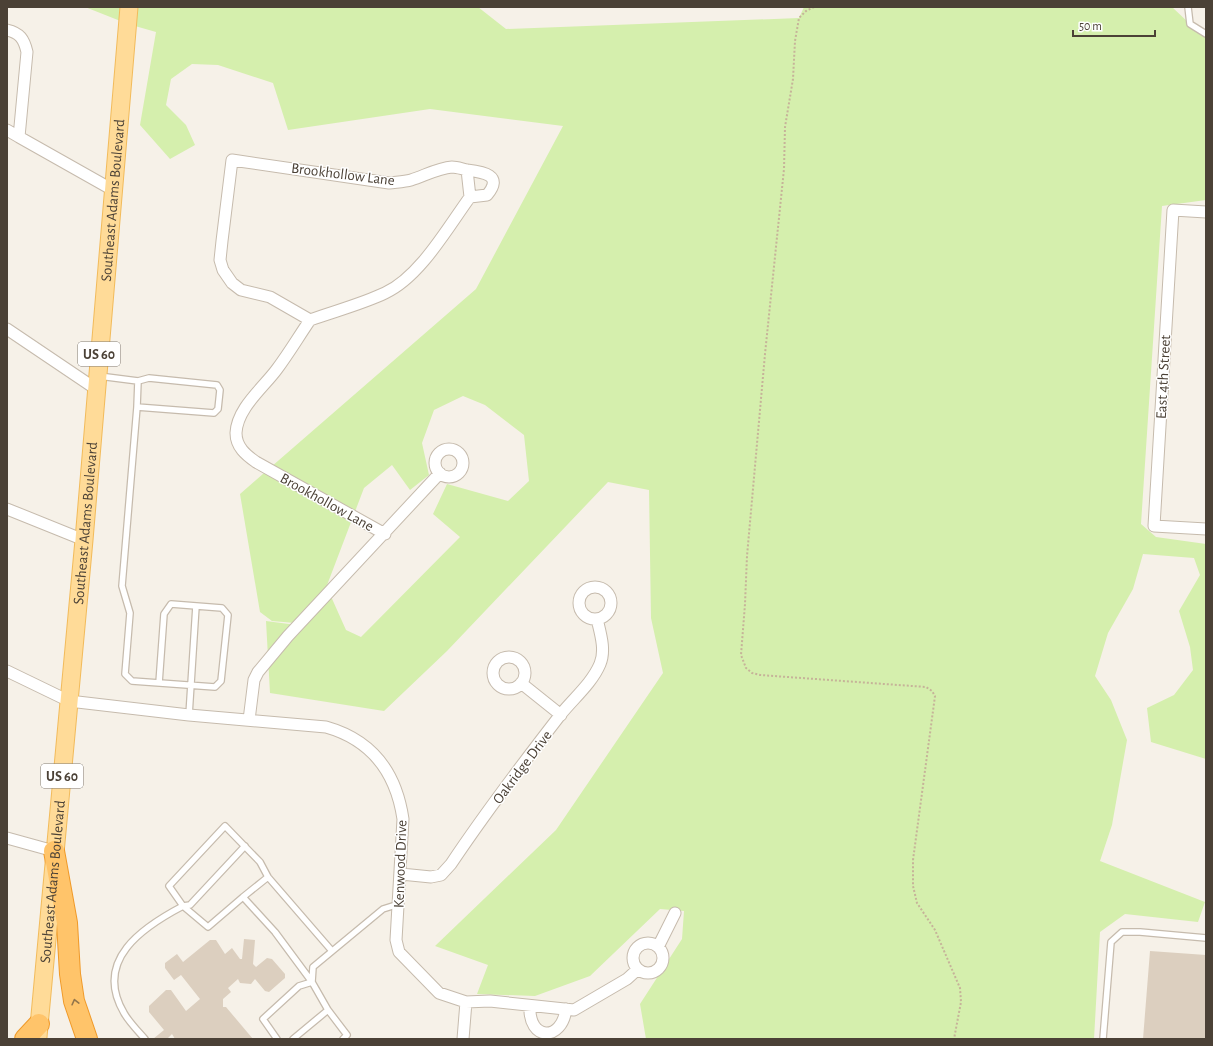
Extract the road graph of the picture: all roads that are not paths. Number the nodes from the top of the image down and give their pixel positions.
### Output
1 (129, 7) edge
2 (1188, 7) edge
3 (7, 30) edge
4 (1206, 34) edge
5 (7, 130) edge
6 (19, 137) junction
7 (467, 170) junction
8 (113, 190) junction
9 (470, 197) junction
10 (1206, 212) edge
11 (310, 320) junction
12 (7, 329) edge
13 (138, 381) junction
14 (97, 382) junction
15 (137, 407) junction
16 (440, 473) dead end
17 (7, 509) edge
18 (1206, 529) edge
19 (385, 534) junction
20 (84, 540) junction
21 (196, 606) junction
22 (598, 619) dead end
23 (7, 671) edge
24 (159, 683) junction
25 (521, 683) dead end
26 (191, 686) junction
27 (69, 701) junction
28 (189, 715) junction
29 (561, 715) junction
30 (249, 720) junction
31 (7, 838) edge
32 (245, 846) junction
33 (54, 851) junction
34 (401, 874) junction
35 (268, 877) junction
36 (243, 897) junction
37 (399, 904) junction
38 (183, 906) junction
39 (675, 913) dead end
40 (1206, 938) edge
41 (658, 947) junction
42 (332, 951) junction
43 (638, 969) junction
44 (312, 982) junction
45 (466, 1002) junction
46 (530, 1006) junction
47 (566, 1009) junction
48 (328, 1010) junction
49 (38, 1032) edge
50 (25, 1039) edge
51 (87, 1039) edge
52 (145, 1039) edge
53 (277, 1039) edge
54 (293, 1039) edge
55 (342, 1039) edge
56 (463, 1039) edge
57 (1103, 1039) edge

1 - 8 main road, Southeast Adams Boulevard / US 60
2 - 4 lane
3 - 6 street
5 - 6 street
6 - 8 street
7 - 9 street
7 - 9 street, Brookhollow Lane
7 - 11 street, Brookhollow Lane
8 - 14 main road, Southeast Adams Boulevard / US 60
9 - 11 street
10 - 18 street, East 4th Street
11 - 19 street, Brookhollow Lane
12 - 14 street
13 - 14 lane
13 - 15 lane
13 - 15 lane
14 - 20 main road, Southeast Adams Boulevard / US 60
15 - 24 lane
16 - 19 street
17 - 20 street
19 - 30 street, Brookhollow Lane
20 - 27 main road, Southeast Adams Boulevard / US 60
21 - 24 lane
21 - 26 lane
21 - 26 lane
22 - 29 street, Oakridge Drive
23 - 27 street, Kenwood Drive
24 - 26 lane
25 - 29 street
26 - 28 lane
27 - 28 street, Kenwood Drive
27 - 33 main road, Southeast Adams Boulevard / US 60
28 - 30 street, Kenwood Drive
29 - 34 street, Oakridge Drive
30 - 34 street, Kenwood Drive
31 - 33 street
32 - 35 lane
32 - 38 lane
32 - 38 lane
33 - 49 main road, Southeast Adams Boulevard / US 60
51 -> 33 highway
34 - 37 street, Kenwood Drive
35 - 36 lane
35 - 42 lane
36 - 38 lane
36 - 44 lane
37 - 42 lane
37 - 45 street, Kenwood Drive
38 - 52 lane
39 - 41 street
40 - 57 lane
41 - 43 street
41 - 43 street
42 - 44 lane
43 - 47 street, Kenwood Drive
44 - 48 lane
44 - 53 lane
45 - 46 street, Kenwood Drive
45 - 56 street
46 - 47 street, Kenwood Drive
46 - 47 street
48 - 54 lane
48 - 55 lane
49 - 50 highway, US 60

